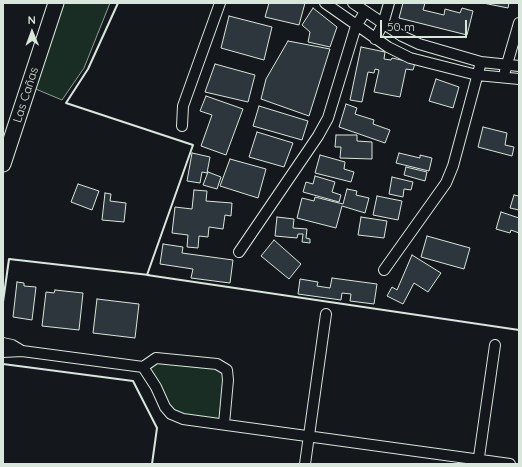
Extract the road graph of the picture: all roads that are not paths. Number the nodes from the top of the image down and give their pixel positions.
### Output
1 (56, 3) edge
2 (220, 3) edge
3 (325, 3) edge
4 (353, 3) edge
5 (389, 3) edge
6 (365, 12) junction
7 (519, 23) edge
8 (383, 24) junction
9 (356, 26) junction
10 (375, 39) junction
11 (481, 62) junction
12 (506, 65) junction
13 (519, 66) edge
14 (477, 75) junction
15 (505, 77) junction
16 (519, 79) edge
17 (182, 126) dead end
18 (3, 164) edge
19 (239, 252) dead end
20 (384, 270) dead end
21 (326, 314) dead end
22 (3, 343) edge
23 (495, 345) dead end
24 (22, 351) junction
25 (3, 352) edge
26 (143, 367) junction
27 (224, 424) junction
28 (309, 436) junction
29 (479, 462) edge
30 (305, 464) edge
31 (510, 464) edge

1 - 18 main road, Las Cañas
2 - 17 street
3 - 9 street
4 - 6 street
5 - 8 street
6 - 8 street
6 - 9 street
7 - 12 street
8 - 10 street
8 - 11 street
9 - 10 street
9 - 19 street
10 - 14 street
11 - 12 street
11 - 14 street
12 - 13 street
12 - 15 street
14 - 15 street
14 - 20 street
15 - 16 street
21 - 28 street
22 - 24 street
23 - 29 street
24 - 25 street
24 - 26 street
26 - 27 street
26 - 27 street
27 - 28 street
28 - 29 street
28 - 30 street
29 - 31 street

